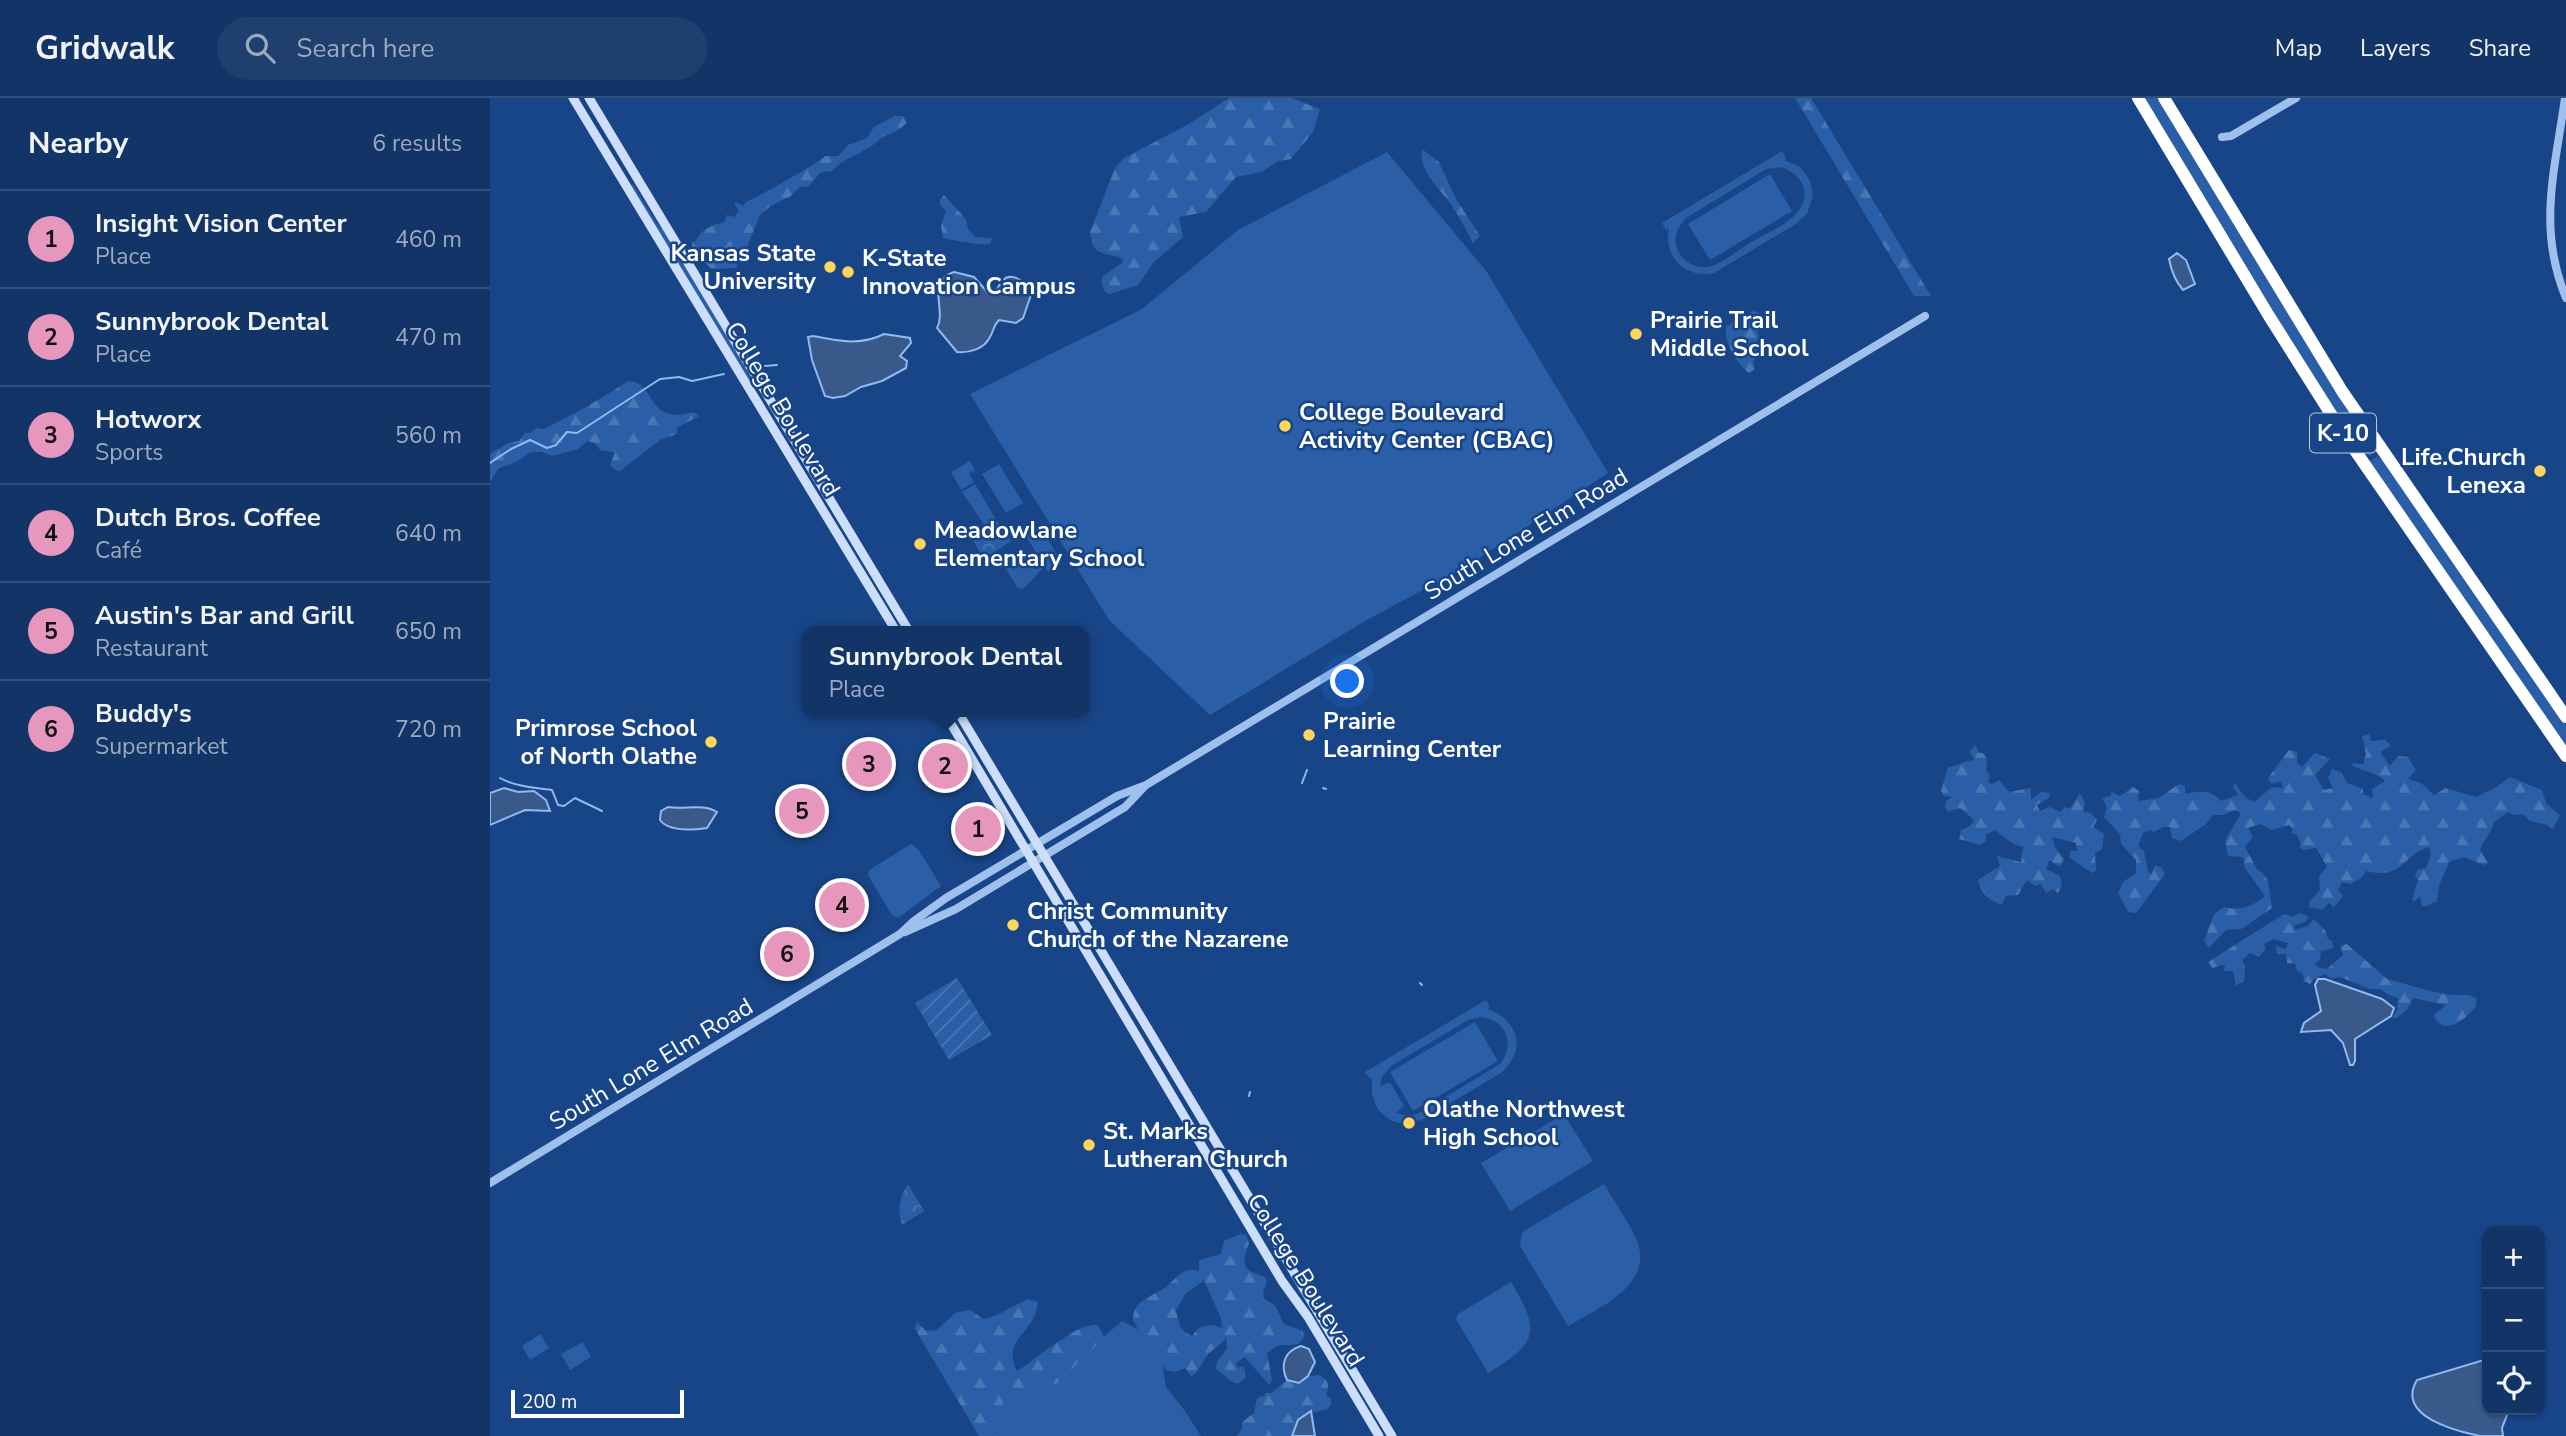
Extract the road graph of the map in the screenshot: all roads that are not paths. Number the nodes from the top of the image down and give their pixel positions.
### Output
1 (573, 98) edge
2 (589, 98) edge
3 (2138, 98) edge
4 (2164, 98) edge
5 (2296, 98) edge
6 (2565, 98) edge
7 (2222, 137) dead end
8 (2566, 298) edge
9 (1925, 316) dead end
10 (892, 626) edge
11 (906, 626) edge
12 (947, 717) edge
13 (961, 717) edge
14 (2566, 717) edge
15 (2566, 756) edge
16 (1146, 785) junction
17 (1038, 843) junction
18 (1026, 850) junction
19 (1045, 855) junction
20 (1033, 862) junction
21 (902, 933) junction
22 (490, 1182) edge
23 (1379, 1436) edge
24 (1392, 1436) edge

1 - 10 main road, College Boulevard
2 - 11 main road, College Boulevard
3 - 15 highway, K-10
4 - 14 highway, K-10
5 - 7 street
6 - 8 street
9 - 16 street, South Lone Elm Road
12 - 18 main road, College Boulevard
13 - 17 main road, College Boulevard
16 - 17 street, South Lone Elm Road
16 - 19 street, South Lone Elm Road
17 - 18 street, South Lone Elm Road
17 - 19 main road, College Boulevard
18 - 20 main road, College Boulevard
18 - 21 street, South Lone Elm Road
19 - 20 street, South Lone Elm Road
19 - 24 main road, College Boulevard
20 - 21 street, South Lone Elm Road
20 - 23 main road, College Boulevard
21 - 22 street, South Lone Elm Road

